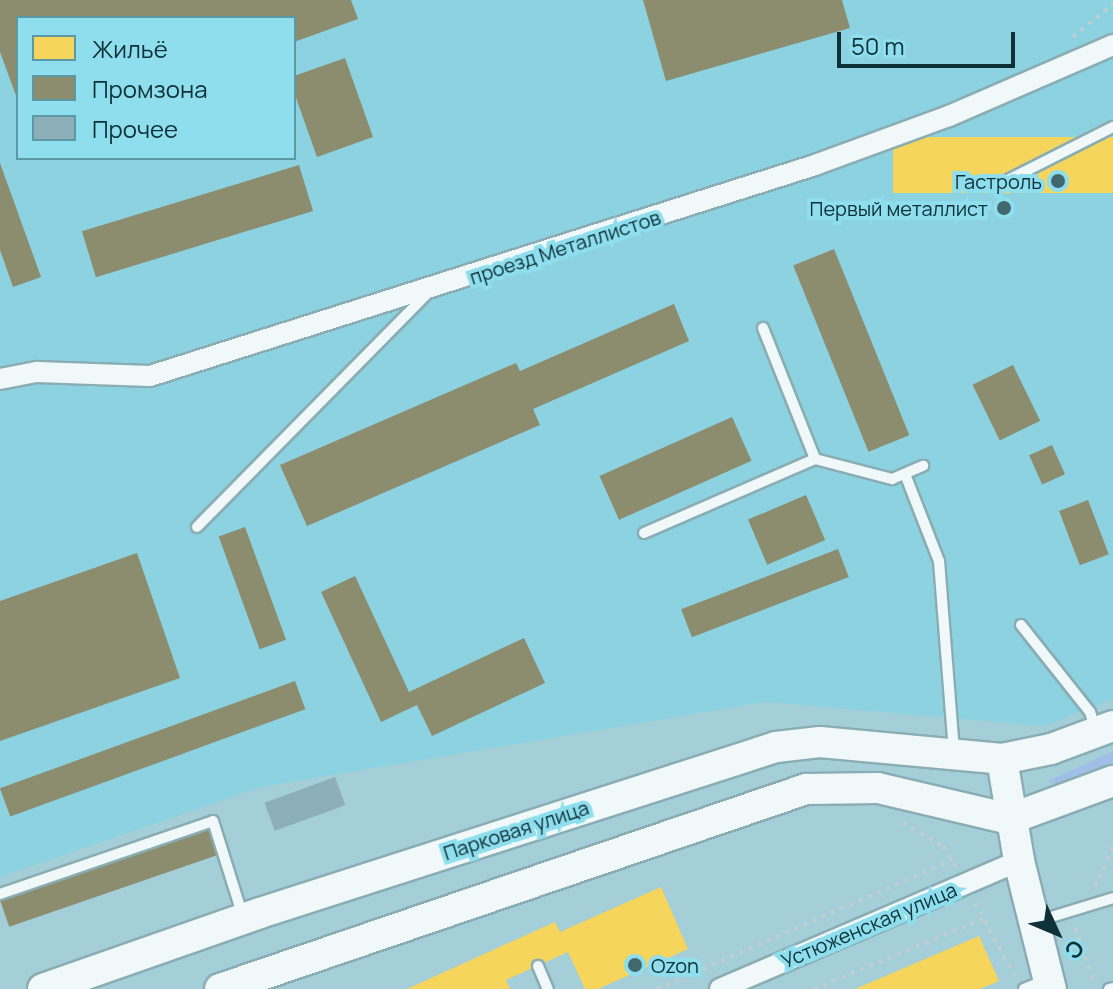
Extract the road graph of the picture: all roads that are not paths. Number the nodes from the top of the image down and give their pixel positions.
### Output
1 (1113, 45) edge
2 (1113, 127) edge
3 (1004, 182) dead end
4 (431, 290) junction
5 (763, 328) dead end
6 (0, 379) edge
7 (815, 459) junction
8 (923, 466) dead end
9 (905, 474) junction
10 (197, 527) dead end
11 (644, 533) dead end
12 (1021, 625) dead end
13 (1105, 729) edge
14 (954, 756) junction
15 (1002, 759) junction
16 (1113, 781) edge
17 (1010, 819) junction
18 (1019, 861) junction
19 (0, 894) edge
20 (1113, 898) edge
21 (244, 918) junction
22 (1034, 922) junction
23 (538, 966) dead end
24 (1036, 987) edge
25 (43, 989) edge
26 (220, 989) edge
27 (548, 989) edge
28 (720, 989) edge

1 - 4 street, проезд Металлистов
2 - 3 lane
4 - 6 street, проезд Металлистов
4 - 10 lane
5 - 7 lane
7 - 9 lane
7 - 11 lane
8 - 9 lane
9 - 14 lane
12 - 13 lane
13 - 15 main road
14 - 15 main road, Парковая улица
14 - 21 main road, Парковая улица
15 - 17 main road
16 - 17 main road
17 - 18 main road
17 - 26 main road
18 - 22 main road
18 - 28 street, Устюженская улица
19 - 21 lane
20 - 22 lane
21 - 25 main road, Парковая улица
22 - 24 main road
23 - 27 lane

